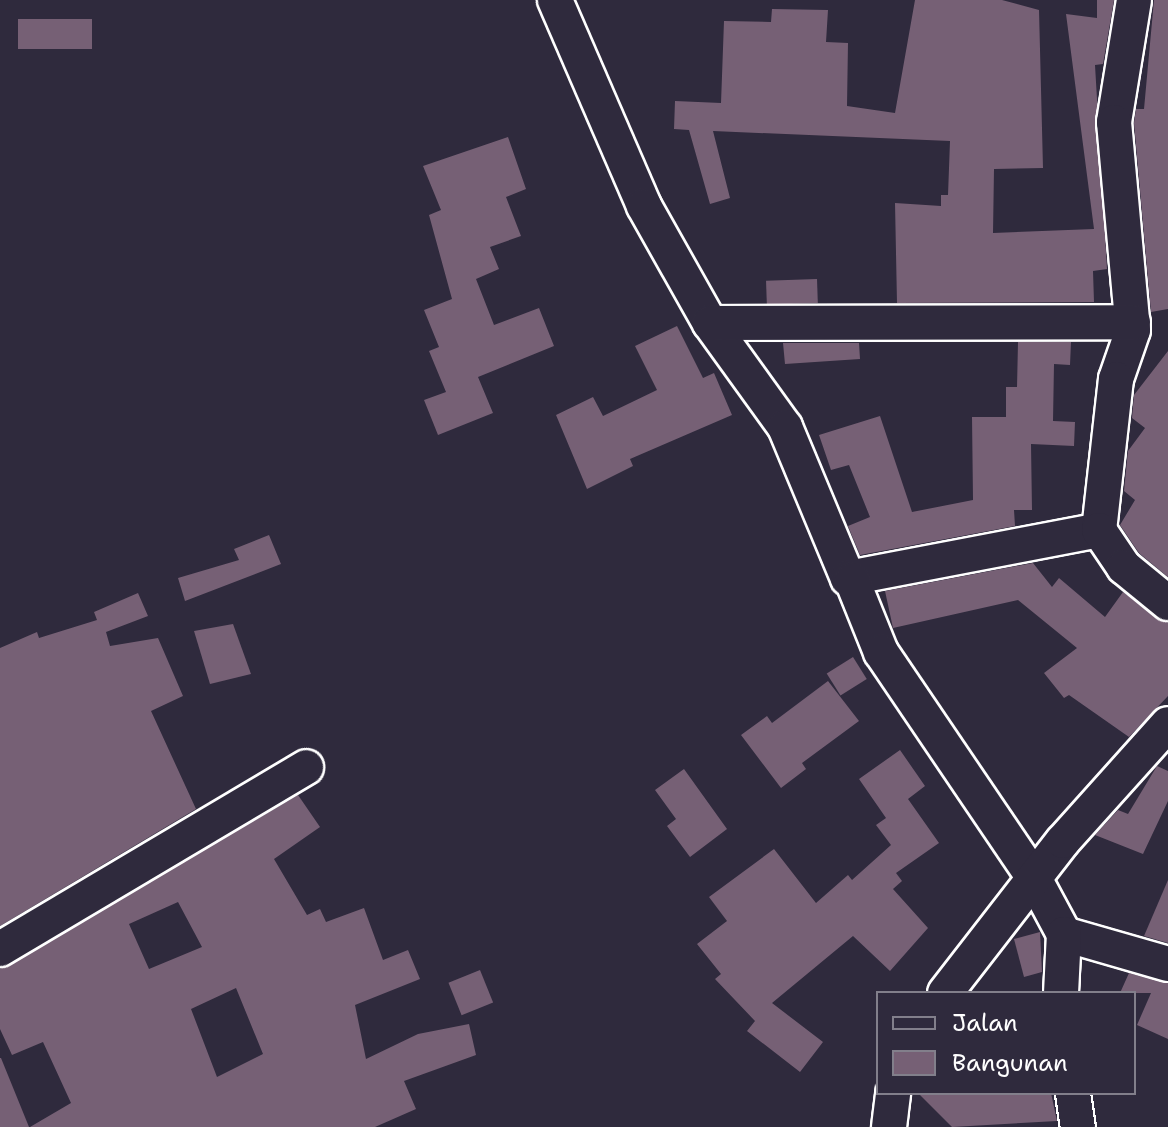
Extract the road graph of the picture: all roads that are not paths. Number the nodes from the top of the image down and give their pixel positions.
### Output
1 (555, 0) edge
2 (1134, 0) edge
3 (1133, 322) junction
4 (710, 323) junction
5 (1099, 530) junction
6 (852, 580) junction
7 (1168, 603) edge
8 (1168, 724) edge
9 (306, 767) dead end
10 (1034, 878) junction
11 (1064, 934) junction
12 (0, 949) edge
13 (1168, 964) edge
14 (947, 991) edge
15 (1061, 991) edge
16 (893, 1095) edge
17 (1073, 1095) edge
18 (889, 1127) edge
19 (1078, 1127) edge

1 - 4 street
2 - 3 street
3 - 4 street
3 - 5 street
4 - 6 street
5 - 6 street
5 - 7 street
6 - 10 street
8 - 10 street
9 - 12 street
10 - 11 street
10 - 14 street
11 - 13 street
11 - 15 street
16 - 18 street
17 - 19 street

